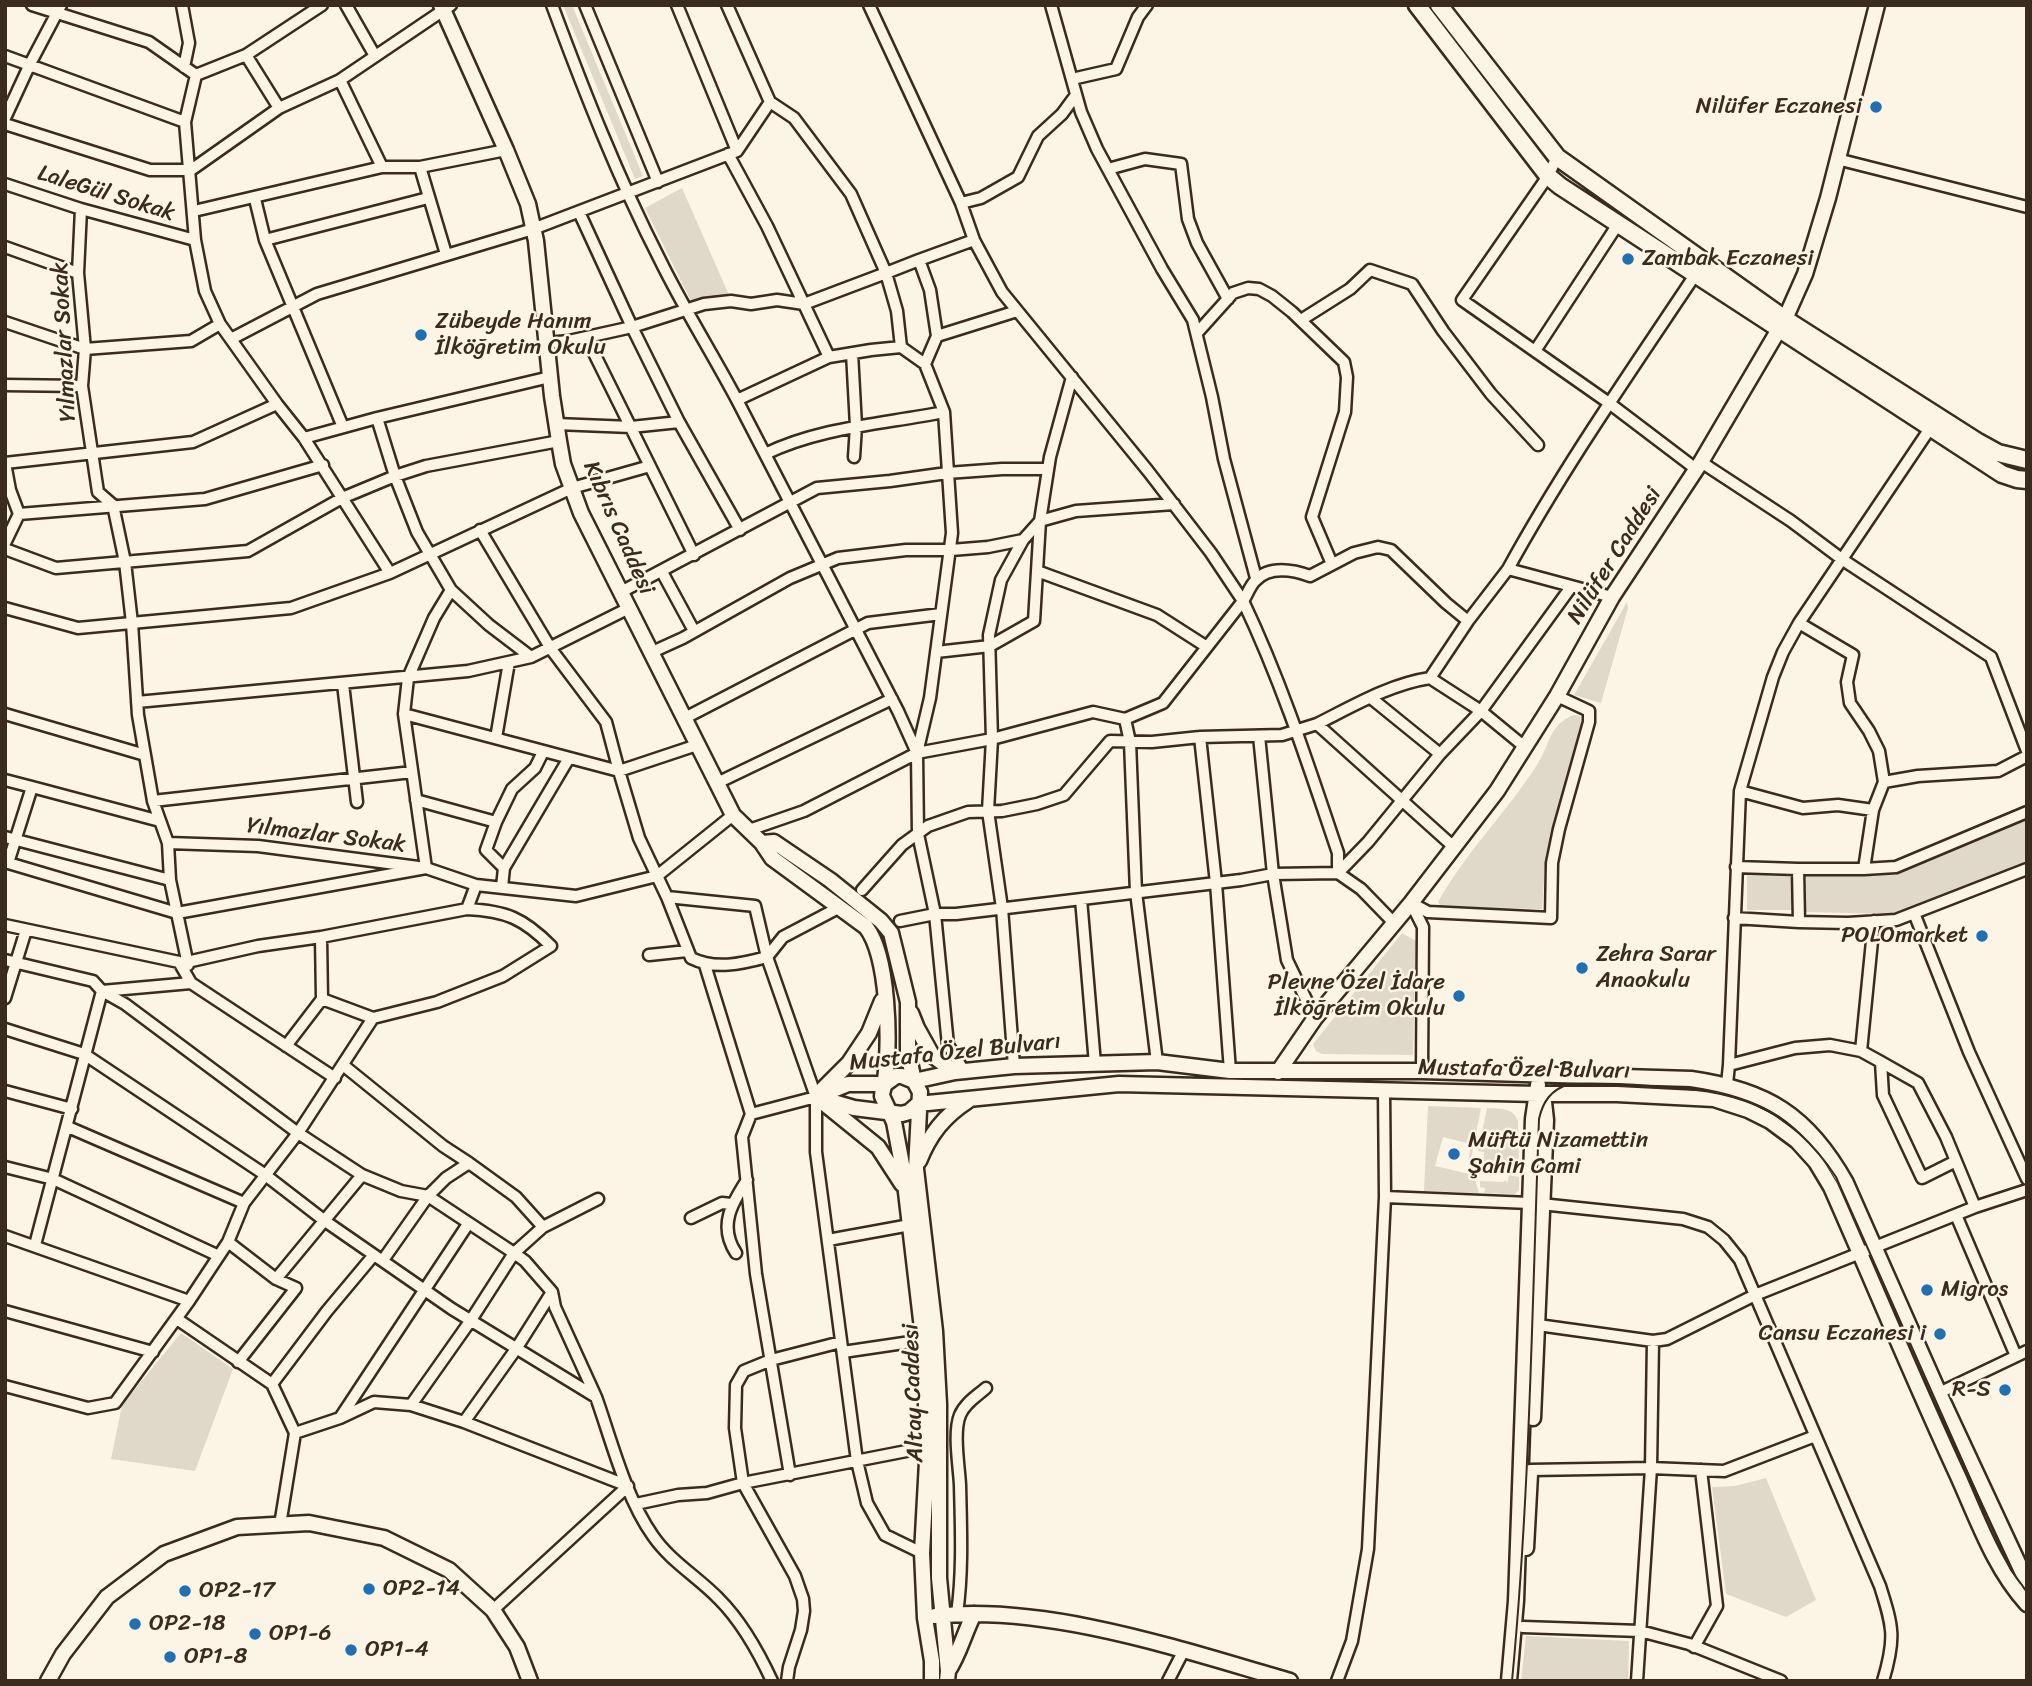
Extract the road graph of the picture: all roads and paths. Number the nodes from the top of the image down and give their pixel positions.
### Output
1 (32, 5) edge
2 (181, 5) edge
3 (322, 5) edge
4 (346, 5) edge
5 (552, 5) edge
6 (584, 5) edge
7 (677, 5) edge
8 (727, 5) edge
9 (869, 5) edge
10 (1051, 5) edge
11 (1147, 5) edge
12 (1416, 5) edge
13 (1440, 5) edge
14 (1877, 5) edge
15 (445, 7) edge
16 (59, 9) edge
17 (246, 55) junction
18 (5, 56) edge
19 (375, 56) junction
20 (30, 64) junction
21 (184, 66) junction
22 (195, 75) junction
23 (1072, 79) junction
24 (340, 80) junction
25 (1076, 95) junction
26 (771, 102) junction
27 (279, 108) junction
28 (5, 118) edge
29 (185, 122) junction
30 (5, 124) edge
31 (506, 150) junction
32 (732, 152) junction
33 (1557, 157) junction
34 (1838, 159) junction
35 (382, 167) junction
36 (420, 167) junction
37 (1108, 169) junction
38 (191, 170) junction
39 (1548, 176) junction
40 (658, 182) junction
41 (5, 184) edge
42 (628, 193) junction
43 (428, 198) junction
44 (255, 199) junction
45 (961, 203) junction
46 (2027, 207) edge
47 (81, 209) junction
48 (194, 211) junction
49 (579, 212) junction
50 (1618, 224) junction
51 (533, 229) junction
52 (195, 240) junction
53 (265, 240) junction
54 (974, 240) junction
55 (5, 247) edge
56 (446, 254) junction
57 (919, 260) junction
58 (78, 273) junction
59 (886, 273) junction
60 (1695, 275) junction
61 (1228, 299) junction
62 (804, 304) junction
63 (292, 308) junction
64 (687, 309) junction
65 (1017, 311) junction
66 (1301, 320) junction
67 (5, 322) edge
68 (220, 324) junction
69 (1782, 324) junction
70 (632, 327) junction
71 (1197, 333) junction
72 (937, 335) junction
73 (586, 337) junction
74 (231, 340) junction
75 (547, 343) junction
76 (901, 347) junction
77 (85, 349) junction
78 (1535, 351) junction
79 (852, 353) junction
80 (829, 357) junction
81 (925, 364) junction
82 (550, 377) junction
83 (1072, 377) junction
84 (5, 385) edge
85 (82, 386) junction
86 (737, 400) junction
87 (1609, 403) junction
88 (276, 404) junction
89 (944, 412) junction
90 (377, 418) junction
91 (1935, 421) junction
92 (679, 422) junction
93 (556, 424) junction
94 (856, 426) junction
95 (343, 427) junction
96 (631, 427) junction
97 (304, 438) junction
98 (559, 440) junction
99 (1538, 445) dead end
100 (92, 453) junction
101 (765, 454) junction
102 (853, 457) dead end
103 (2027, 460) edge
104 (5, 463) edge
105 (323, 465) junction
106 (1699, 465) junction
107 (650, 466) junction
108 (1048, 469) junction
109 (947, 473) junction
110 (395, 476) junction
111 (2027, 480) edge
112 (572, 488) junction
113 (7, 490) edge
114 (342, 498) junction
115 (790, 502) junction
116 (1174, 504) junction
117 (113, 505) junction
118 (19, 514) junction
119 (1040, 521) junction
120 (481, 530) junction
121 (740, 530) junction
122 (1023, 540) junction
123 (5, 543) edge
124 (5, 549) edge
125 (951, 550) junction
126 (429, 553) junction
127 (694, 555) junction
128 (1843, 560) junction
129 (125, 562) junction
130 (822, 565) junction
131 (1332, 565) junction
132 (1508, 569) junction
133 (1037, 571) junction
134 (662, 572) junction
135 (390, 573) junction
136 (1256, 579) junction
137 (1570, 587) junction
138 (451, 590) junction
139 (621, 592) junction
140 (1612, 597) junction
141 (1243, 601) junction
142 (5, 608) edge
143 (629, 608) junction
144 (941, 614) junction
145 (1468, 621) junction
146 (132, 623) junction
147 (1799, 623) junction
148 (856, 630) junction
149 (694, 631) junction
150 (990, 646) junction
151 (1207, 647) junction
152 (551, 649) junction
153 (936, 652) junction
154 (650, 653) junction
155 (531, 657) junction
156 (509, 662) junction
157 (408, 678) junction
158 (1430, 678) junction
159 (343, 684) junction
160 (1558, 696) junction
161 (1371, 698) junction
162 (892, 699) junction
163 (137, 702) junction
164 (1481, 711) junction
165 (5, 714) edge
166 (404, 714) junction
167 (683, 719) junction
168 (1125, 719) junction
169 (1317, 724) junction
170 (1298, 730) junction
171 (1259, 736) junction
172 (1200, 737) junction
173 (496, 738) junction
174 (992, 739) junction
175 (1130, 741) junction
176 (697, 745) junction
177 (1526, 748) junction
178 (543, 752) junction
179 (917, 754) junction
180 (1440, 754) junction
181 (2027, 754) edge
182 (145, 755) junction
183 (569, 758) junction
184 (619, 771) junction
185 (412, 772) junction
186 (354, 778) junction
187 (5, 780) edge
188 (1884, 782) junction
189 (717, 783) junction
190 (32, 787) junction
191 (1740, 791) junction
192 (416, 800) junction
193 (153, 801) junction
194 (357, 802) dead end
195 (1402, 802) junction
196 (1873, 810) junction
197 (988, 811) junction
198 (2027, 812) edge
199 (733, 815) junction
200 (160, 821) junction
201 (496, 822) junction
202 (748, 830) junction
203 (918, 834) junction
204 (5, 836) edge
205 (16, 839) junction
206 (762, 843) junction
207 (168, 844) junction
208 (1455, 848) junction
209 (7, 862) edge
210 (1736, 867) junction
211 (426, 868) junction
212 (504, 868) junction
213 (1798, 869) junction
214 (1864, 869) junction
215 (2027, 869) edge
216 (1338, 873) junction
217 (1273, 874) junction
218 (657, 876) junction
219 (170, 880) junction
220 (1216, 883) junction
221 (476, 885) junction
222 (502, 887) junction
223 (862, 890) dead end
224 (1136, 892) junction
225 (667, 897) junction
226 (1081, 899) junction
227 (1411, 903) junction
228 (840, 907) junction
229 (1002, 908) junction
230 (467, 909) junction
231 (177, 913) junction
232 (1913, 913) junction
233 (935, 914) junction
234 (1734, 918) junction
235 (900, 921) dead end
236 (1874, 921) junction
237 (1799, 922) junction
238 (1394, 923) junction
239 (5, 925) edge
240 (26, 930) junction
241 (321, 937) junction
242 (687, 951) junction
243 (649, 955) dead end
244 (767, 957) junction
245 (11, 961) edge
246 (187, 962) junction
247 (705, 965) junction
248 (191, 983) junction
249 (102, 991) junction
250 (884, 996) junction
251 (5, 998) edge
252 (322, 999) junction
253 (908, 1002) junction
254 (373, 1018) junction
255 (1315, 1018) junction
256 (5, 1029) edge
257 (286, 1046) junction
258 (1861, 1051) junction
259 (84, 1054) junction
260 (1157, 1062) junction
261 (1881, 1062) junction
262 (1095, 1063) junction
263 (343, 1065) junction
264 (1729, 1065) junction
265 (1014, 1066) junction
266 (1230, 1071) junction
267 (1422, 1071) junction
268 (960, 1072) junction
269 (1278, 1072) junction
270 (1538, 1075) junction
271 (335, 1078) junction
272 (914, 1081) junction
273 (885, 1084) junction
274 (1727, 1084) junction
275 (5, 1091) edge
276 (1384, 1091) junction
277 (1537, 1094) junction
278 (816, 1097) junction
279 (972, 1098) junction
280 (918, 1104) junction
281 (72, 1109) junction
282 (891, 1111) junction
283 (751, 1114) junction
284 (68, 1127) junction
285 (298, 1133) junction
286 (1956, 1161) junction
287 (469, 1163) junction
288 (5, 1167) edge
289 (916, 1169) junction
290 (264, 1174) junction
291 (362, 1175) junction
292 (53, 1179) junction
293 (2027, 1179) edge
294 (747, 1180) junction
295 (905, 1189) junction
296 (2027, 1189) edge
297 (428, 1196) junction
298 (1385, 1197) junction
299 (598, 1199) dead end
300 (244, 1203) junction
301 (1536, 1203) junction
302 (731, 1204) junction
303 (1975, 1207) junction
304 (1956, 1215) junction
305 (691, 1219) dead end
306 (325, 1222) junction
307 (468, 1224) junction
308 (910, 1225) junction
309 (543, 1227) junction
310 (5, 1236) edge
311 (828, 1240) junction
312 (228, 1242) junction
313 (35, 1245) junction
314 (1875, 1248) junction
315 (1860, 1252) junction
316 (514, 1253) junction
317 (736, 1253) dead end
318 (219, 1256) junction
319 (378, 1258) junction
320 (276, 1279) junction
321 (425, 1290) junction
322 (552, 1292) junction
323 (1755, 1295) junction
324 (189, 1301) junction
325 (5, 1311) edge
326 (177, 1319) junction
327 (471, 1320) junction
328 (1538, 1325) junction
329 (924, 1340) junction
330 (1653, 1341) junction
331 (842, 1347) junction
332 (516, 1349) junction
333 (153, 1352) junction
334 (2022, 1353) edge
335 (771, 1360) junction
336 (238, 1362) junction
337 (272, 1384) junction
338 (5, 1387) edge
339 (986, 1388) dead end
340 (1939, 1393) junction
341 (596, 1397) junction
342 (411, 1405) junction
343 (340, 1418) junction
344 (464, 1422) junction
345 (295, 1433) junction
346 (1815, 1436) junction
347 (927, 1447) junction
348 (857, 1461) junction
349 (1651, 1468) junction
350 (1530, 1470) junction
351 (1702, 1470) junction
352 (790, 1475) junction
353 (743, 1483) junction
354 (628, 1486) junction
355 (636, 1504) junction
356 (281, 1525) junction
357 (922, 1553) junction
358 (2027, 1582) edge
359 (2027, 1604) edge
360 (493, 1610) junction
361 (974, 1614) junction
362 (950, 1615) junction
363 (925, 1618) junction
364 (1523, 1626) junction
365 (1640, 1631) junction
366 (1694, 1647) junction
367 (1184, 1650) junction
368 (947, 1676) edge
369 (48, 1681) edge
370 (530, 1681) edge
371 (772, 1681) edge
372 (788, 1681) edge
373 (932, 1681) edge
374 (1168, 1681) edge
375 (1290, 1681) edge
376 (1337, 1681) edge
377 (1508, 1681) edge
378 (1516, 1681) edge
379 (1637, 1681) edge
380 (1781, 1681) edge
381 (1883, 1681) edge

1 - 16 street
2 - 21 street
3 - 17 street
4 - 19 street
5 - 42 street
6 - 40 street
7 - 32 street
8 - 26 street
9 - 45 street
10 - 23 street
11 - 23 street
12 - 39 main road
13 - 33 main road
14 - 34 main road, Nilüfer Caddesi
15 - 19 street
15 - 31 main road, Kıbrıs Caddesi
16 - 20 street
16 - 21 street
17 - 22 street
17 - 27 street
18 - 20 street
19 - 24 street
20 - 28 street
20 - 29 street
21 - 22 street
22 - 29 street
23 - 25 street
24 - 27 street
24 - 35 street
25 - 37 street
25 - 45 street
26 - 32 street
26 - 59 street
27 - 38 street
29 - 38 street
30 - 38 street
31 - 36 street
31 - 51 main road, Kıbrıs Caddesi
32 - 40 street
32 - 62 street
33 - 39 street
33 - 69 main road
34 - 46 street
34 - 69 main road, Nilüfer Caddesi
35 - 36 street
35 - 44 street
36 - 43 street
37 - 61 street
37 - 71 street
38 - 48 street
39 - 50 main road
39 - 78 street
40 - 42 street
41 - 47 street, LaleGül Sokak
42 - 49 street
42 - 64 street
43 - 53 street
43 - 56 street
44 - 48 street
44 - 53 street
45 - 54 street
47 - 52 street, LaleGül Sokak
47 - 58 street, Yılmazlar Sokak
48 - 52 street
49 - 51 street
49 - 70 street
50 - 60 main road
50 - 78 street
51 - 56 street
51 - 75 main road, Kıbrıs Caddesi
52 - 68 street
53 - 63 street
54 - 57 street
54 - 65 street
55 - 58 street
56 - 63 street
57 - 59 street
57 - 72 street
58 - 77 street, Yılmazlar Sokak
59 - 62 street
59 - 76 street
60 - 69 main road
60 - 87 street
61 - 66 street
61 - 71 street
62 - 64 street
62 - 80 street
63 - 74 street
63 - 95 street
64 - 70 street
64 - 86 street
65 - 72 street
65 - 83 street
66 - 99 street
66 - 131 street
67 - 77 street
68 - 74 street
68 - 77 street
69 - 91 main road
69 - 106 main road, Nilüfer Caddesi
70 - 73 street
70 - 92 street
71 - 136 street
72 - 81 street
73 - 75 street
73 - 96 street
74 - 88 street
75 - 82 main road, Kıbrıs Caddesi
76 - 79 street
76 - 81 street
77 - 85 street, Yılmazlar Sokak
78 - 87 street
79 - 80 street
79 - 94 street
80 - 86 street
81 - 89 street
82 - 90 street
82 - 93 main road, Kıbrıs Caddesi
83 - 108 street
83 - 116 street
84 - 85 street
85 - 100 street, Yılmazlar Sokak
86 - 101 street
87 - 106 street
87 - 132 street
88 - 97 street
88 - 100 street
89 - 94 street
89 - 109 street
90 - 95 street
90 - 110 street
91 - 103 main road
91 - 111 main road
91 - 128 street
92 - 96 street
92 - 121 street
93 - 96 street
93 - 98 main road, Kıbrıs Caddesi
94 - 101 street
94 - 102 street
95 - 97 street
96 - 107 street
97 - 105 street
98 - 110 street
98 - 112 main road, Kıbrıs Caddesi
100 - 104 street
100 - 117 street, Yılmazlar Sokak
101 - 115 street
104 - 113 street
105 - 114 street
105 - 117 street
106 - 128 street
106 - 140 main road, Nilüfer Caddesi
107 - 112 street
107 - 127 street
108 - 109 street
108 - 119 street
109 - 115 street
109 - 125 street
110 - 114 street
110 - 126 street
112 - 120 street
112 - 139 main road, Kıbrıs Caddesi
113 - 118 street
114 - 129 street
114 - 135 street
115 - 121 street
115 - 130 street
116 - 119 street
116 - 141 street
117 - 118 street
117 - 129 street, Yılmazlar Sokak
118 - 123 street
119 - 122 street
119 - 133 street
120 - 126 street
120 - 152 street
121 - 127 street
122 - 125 street
122 - 150 street
124 - 129 street
125 - 130 street
125 - 144 street
126 - 135 street
126 - 138 street
127 - 134 street
128 - 147 street
128 - 181 street
129 - 146 street, Yılmazlar Sokak
130 - 148 street
130 - 149 street
131 - 136 street
131 - 145 street
132 - 137 street
132 - 145 street
133 - 150 street
133 - 151 street
134 - 139 street
134 - 149 street
135 - 146 street
136 - 141 street
137 - 140 street
137 - 164 street
138 - 155 street
138 - 157 street, Yılmazlar Sokak
139 - 143 main road, Kıbrıs Caddesi
140 - 160 main road, Nilüfer Caddesi
141 - 151 street
141 - 170 street
142 - 146 street
143 - 152 street
143 - 154 main road, Kıbrıs Caddesi
144 - 148 street
144 - 153 street
145 - 158 street
146 - 163 street, Yılmazlar Sokak
147 - 188 street
147 - 191 street
148 - 162 street
148 - 167 street
149 - 154 street
150 - 153 street
150 - 174 street
151 - 168 street
152 - 155 street
152 - 184 street
153 - 179 street
154 - 167 main road, Kıbrıs Caddesi
155 - 156 street
156 - 157 street
156 - 173 street
157 - 159 street
157 - 166 street, Yılmazlar Sokak
158 - 161 street
158 - 164 street
159 - 163 street
159 - 186 street
160 - 177 main road, Nilüfer Caddesi
160 - 227 street
161 - 169 street
161 - 180 street
162 - 179 street
162 - 189 street
163 - 182 street, Yılmazlar Sokak
164 - 177 street
164 - 180 street
165 - 182 street
166 - 173 street
166 - 185 street, Yılmazlar Sokak
167 - 176 main road, Kıbrıs Caddesi
168 - 174 street
168 - 175 street
169 - 170 street
169 - 195 street
170 - 171 street
170 - 216 street
171 - 172 street
171 - 217 street
172 - 175 street
172 - 220 street
173 - 178 street
174 - 179 street
174 - 197 street
175 - 197 street
175 - 224 street
176 - 184 street
176 - 189 main road, Kıbrıs Caddesi
177 - 208 main road, Nilüfer Caddesi
178 - 183 street
178 - 201 street
179 - 202 street
179 - 203 street
180 - 195 street
181 - 188 street
182 - 193 street, Yılmazlar Sokak
183 - 184 street
183 - 212 street
184 - 218 street
185 - 186 street
185 - 192 street, Yılmazlar Sokak
186 - 193 street
186 - 194 street
187 - 190 street
188 - 196 street
189 - 199 main road, Kıbrıs Caddesi
190 - 200 street
190 - 205 street
191 - 196 street
191 - 210 street
192 - 201 street
192 - 211 street, Yılmazlar Sokak
193 - 200 street, Yılmazlar Sokak
195 - 208 street
195 - 216 street
196 - 214 street
197 - 203 street
197 - 229 street
198 - 214 street
199 - 202 main road, Kıbrıs Caddesi
199 - 218 street
200 - 207 street, Yılmazlar Sokak
201 - 212 street
202 - 206 main road, Kıbrıs Caddesi
203 - 223 street
203 - 233 street
204 - 205 street
205 - 209 street
205 - 219 street
206 - 228 main road, Kıbrıs Caddesi
206 - 253 main road, Kıbrıs Caddesi
207 - 211 street, Yılmazlar Sokak
207 - 219 street
208 - 227 main road, Nilüfer Caddesi
209 - 231 street
210 - 213 street
210 - 234 street
211 - 221 street
211 - 231 street
212 - 222 street
213 - 214 street
213 - 237 street
215 - 232 street
216 - 217 street
216 - 238 street
217 - 220 street
217 - 255 street
218 - 222 street
218 - 225 street
219 - 231 street
220 - 224 street
220 - 266 street
221 - 222 street
221 - 230 street
224 - 226 street
224 - 260 street
225 - 242 street
225 - 244 street
226 - 229 street
226 - 262 street
227 - 238 main road, Nilüfer Caddesi
227 - 267 street
228 - 244 street
228 - 250 main road, Kıbrıs Caddesi
229 - 233 street
229 - 265 street
230 - 241 street
230 - 254 street
231 - 246 street
232 - 236 street
232 - 293 street
233 - 235 street
233 - 268 street
234 - 237 street
234 - 264 street
236 - 237 street
236 - 258 street
238 - 255 main road, Nilüfer Caddesi
239 - 240 street
240 - 245 street
240 - 248 street
241 - 246 street
241 - 252 street
242 - 243 street
242 - 247 street
244 - 247 street
244 - 278 street
245 - 249 street
245 - 251 street
246 - 248 street
247 - 283 street
248 - 249 street
248 - 257 street
249 - 259 street
249 - 285 street
250 - 273 main road, Kıbrıs Caddesi
250 - 278 main road
252 - 254 street
252 - 257 street
253 - 268 main road
253 - 272 main road, Kıbrıs Caddesi
254 - 263 street
255 - 269 main road, Nilüfer Caddesi
256 - 259 street
257 - 271 street
258 - 261 street
258 - 264 street
259 - 281 street
259 - 290 street
260 - 262 main road, Mustafa Özel Bulvarı
260 - 266 main road, Mustafa Özel Bulvarı
261 - 286 street
261 - 286 street
262 - 265 main road, Mustafa Özel Bulvarı
263 - 271 street
263 - 287 street
264 - 274 street
265 - 268 main road, Mustafa Özel Bulvarı
266 - 269 main road, Mustafa Özel Bulvarı
267 - 269 main road, Mustafa Özel Bulvarı
267 - 270 main road, Mustafa Özel Bulvarı
268 - 272 main road, Mustafa Özel Bulvarı
270 - 274 main road, Mustafa Özel Bulvarı
270 - 277 main road
271 - 285 street
272 - 273 main road, Mustafa Özel Bulvarı
272 - 280 main road
273 - 278 main road, Mustafa Özel Bulvarı
273 - 282 main road
274 - 314 main road, Mustafa Özel Bulvarı
275 - 281 street
276 - 277 main road, Mustafa Özel Bulvarı
276 - 279 main road, Mustafa Özel Bulvarı
276 - 298 street
277 - 301 main road
277 - 315 main road, Mustafa Özel Bulvarı
278 - 282 main road, Mustafa Özel Bulvarı
278 - 283 street
278 - 295 main road
278 - 311 street
279 - 280 main road, Mustafa Özel Bulvarı
279 - 289 main road
280 - 282 main road, Mustafa Özel Bulvarı
280 - 289 main road, Altay Caddesi
281 - 284 street
282 - 295 main road, Altay Caddesi
283 - 294 street
284 - 292 street
284 - 300 street
285 - 290 street
285 - 291 street
286 - 303 street
287 - 297 street
287 - 309 street
288 - 292 street
289 - 362 main road, Altay Caddesi
290 - 300 street
290 - 306 street
291 - 297 street
291 - 306 street
292 - 313 street
292 - 318 street
294 - 302 street
294 - 335 street
295 - 308 main road, Altay Caddesi
296 - 303 street
297 - 307 street
297 - 319 street
298 - 301 street
298 - 376 street
299 - 309 street
300 - 312 street
301 - 323 street
301 - 328 main road
301 - 377 main road
302 - 305 street
302 - 317 street
303 - 304 street
304 - 314 street
304 - 334 street
306 - 319 street
306 - 320 street
307 - 316 street
307 - 321 street
308 - 311 street
308 - 329 main road, Altay Caddesi
309 - 316 street
310 - 313 street
311 - 331 street
312 - 318 street
312 - 320 street
313 - 324 street
314 - 315 street
314 - 340 main road, Mustafa Özel Bulvarı
315 - 323 street
315 - 359 main road, Mustafa Özel Bulvarı
316 - 322 street
316 - 327 street
318 - 324 street
319 - 321 street
319 - 337 street
320 - 336 street
321 - 327 street
321 - 343 street
322 - 332 street
322 - 341 street
323 - 330 street
323 - 346 street
324 - 326 street
325 - 333 street
326 - 333 street
326 - 336 street
327 - 332 street
327 - 342 street
328 - 330 street
328 - 350 main road
329 - 331 street
329 - 347 main road, Altay Caddesi
330 - 349 street
331 - 335 street
331 - 348 street
332 - 341 street
332 - 344 street
333 - 338 street
334 - 340 street
335 - 352 street
335 - 353 street
336 - 337 street
337 - 345 street
339 - 362 street
340 - 358 main road, Mustafa Özel Bulvarı
341 - 354 street
342 - 343 street
342 - 344 street
343 - 345 street
344 - 354 street
345 - 356 street
346 - 351 street
346 - 381 street
347 - 348 street
347 - 357 main road, Altay Caddesi
348 - 352 street
348 - 357 street
349 - 350 street
349 - 351 street
349 - 365 street
350 - 364 main road
351 - 366 street
352 - 353 street
353 - 355 street
353 - 372 street
354 - 355 street
354 - 360 street
355 - 371 street
356 - 360 main road
356 - 369 main road
357 - 363 main road, Altay Caddesi
360 - 370 main road
361 - 362 main road
361 - 367 main road
361 - 368 main road
362 - 363 main road
362 - 368 main road, Altay Caddesi
363 - 373 main road, Altay Caddesi
364 - 365 street
364 - 378 main road
365 - 366 street
365 - 379 street
366 - 380 street
367 - 374 street
367 - 375 main road

